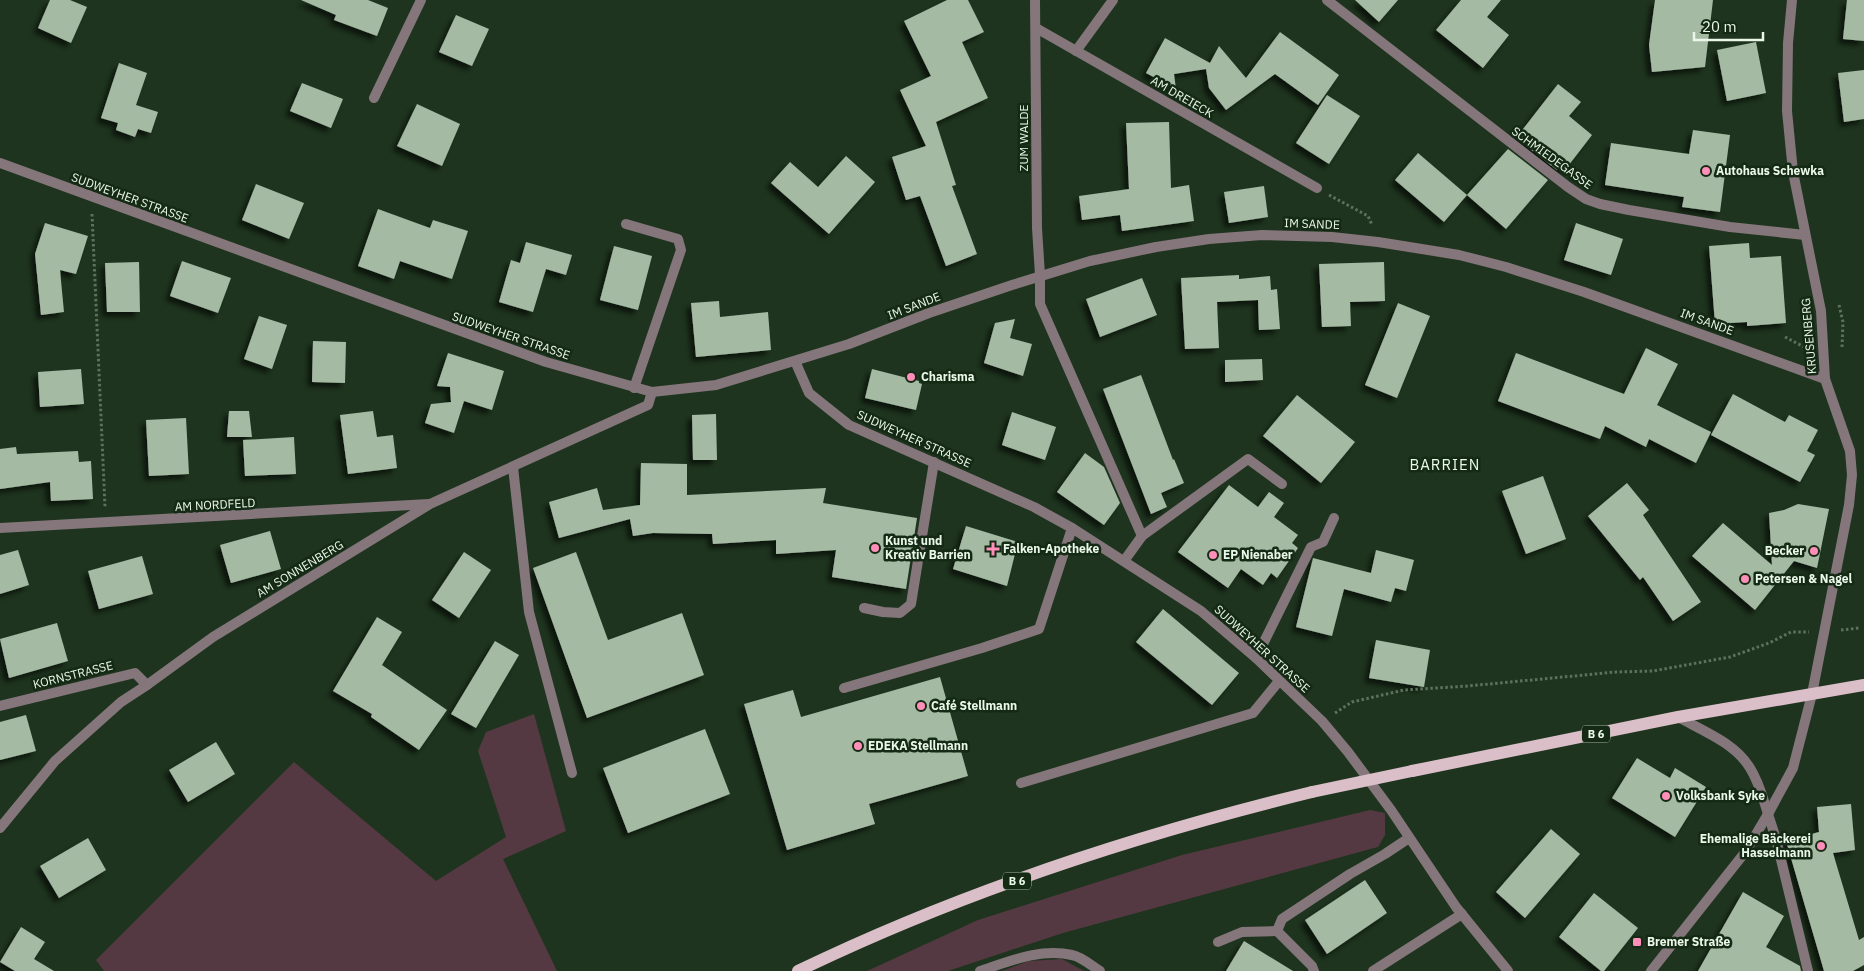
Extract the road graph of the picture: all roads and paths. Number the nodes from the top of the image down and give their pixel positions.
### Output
1 (421, 0) edge
2 (1035, 0) edge
3 (1113, 0) edge
4 (1327, 0) edge
5 (1792, 0) edge
6 (1036, 28) junction
7 (1076, 51) junction
8 (374, 98) dead end
9 (0, 163) edge
10 (1317, 188) joint
11 (92, 198) junction
12 (626, 224) dead end
13 (1805, 235) junction
14 (1378, 242) junction
15 (1040, 275) junction
16 (1838, 304) dead end
17 (1842, 350) dead end
18 (795, 361) junction
19 (1825, 379) junction
20 (634, 388) junction
21 (652, 392) junction
22 (934, 462) junction
23 (513, 467) junction
24 (1282, 484) dead end
25 (430, 504) junction
26 (1334, 518) dead end
27 (106, 524) junction
28 (0, 528) edge
29 (1072, 528) junction
30 (1142, 536) junction
31 (1124, 561) junction
32 (864, 608) dead end
33 (1769, 644) dead end
34 (1256, 658) junction
35 (1279, 681) junction
36 (147, 685) junction
37 (1864, 685) edge
38 (844, 688) dead end
39 (1812, 694) junction
40 (0, 706) edge
41 (1678, 717) junction
42 (1322, 721) junction
43 (572, 773) dead end
44 (1021, 783) dead end
45 (1768, 814) junction
46 (0, 828) edge
47 (1409, 838) junction
48 (1462, 914) junction
49 (1277, 931) junction
50 (1218, 942) dead end
51 (798, 971) edge
52 (980, 971) edge
53 (1100, 971) edge
54 (1314, 971) edge
55 (1373, 971) edge
56 (1508, 971) edge
57 (1651, 971) edge
58 (1808, 971) edge

1 - 8 street
2 - 6 street, ZUM WALDE
3 - 7 street
4 - 13 street, SCHMIEDEGASSE
5 - 13 street, KRUSENBERG
6 - 7 street, AM DREIECK
6 - 15 street, ZUM WALDE
7 - 10 street, AM DREIECK
9 - 11 street, SUDWEYHER STRASSE
10 - 14 path
11 - 20 street, SUDWEYHER STRASSE
11 - 27 path
12 - 20 street
13 - 19 street, KRUSENBERG
14 - 15 street, IM SANDE
14 - 19 street, IM SANDE
15 - 18 street, IM SANDE
15 - 30 street, ZUM WALDE
16 - 17 path
18 - 21 street, SUDWEYHER STRASSE
18 - 22 street, SUDWEYHER STRASSE
19 - 39 street, KRUSENBERG
20 - 21 street, SUDWEYHER STRASSE
21 - 23 street, AM SONNENBERG
22 - 29 street, SUDWEYHER STRASSE
22 - 32 street
23 - 25 street, AM SONNENBERG
23 - 43 street
24 - 30 street
25 - 27 street, AM NORDFELD
25 - 36 street, AM SONNENBERG
26 - 34 street
27 - 28 street, AM NORDFELD
29 - 31 street, SUDWEYHER STRASSE
29 - 38 street
30 - 31 street
31 - 34 street, SUDWEYHER STRASSE
33 - 42 path
34 - 35 street, SUDWEYHER STRASSE
35 - 42 street, SUDWEYHER STRASSE
35 - 44 street
36 - 40 street, KORNSTRASSE
36 - 46 street, AM SONNENBERG
37 - 39 main road, B 6
39 - 41 main road, B 6
39 - 45 street, KRUSENBERG
41 - 45 street
41 - 51 main road, B 6, bridge
42 - 47 street, SUDWEYHER STRASSE
45 - 57 street, KRUSENBERG
45 - 58 street
47 - 48 street, SUDWEYHER STRASSE
47 - 49 street
48 - 55 street
48 - 56 street, SUDWEYHER STRASSE
49 - 50 street
49 - 54 street
52 - 53 street

